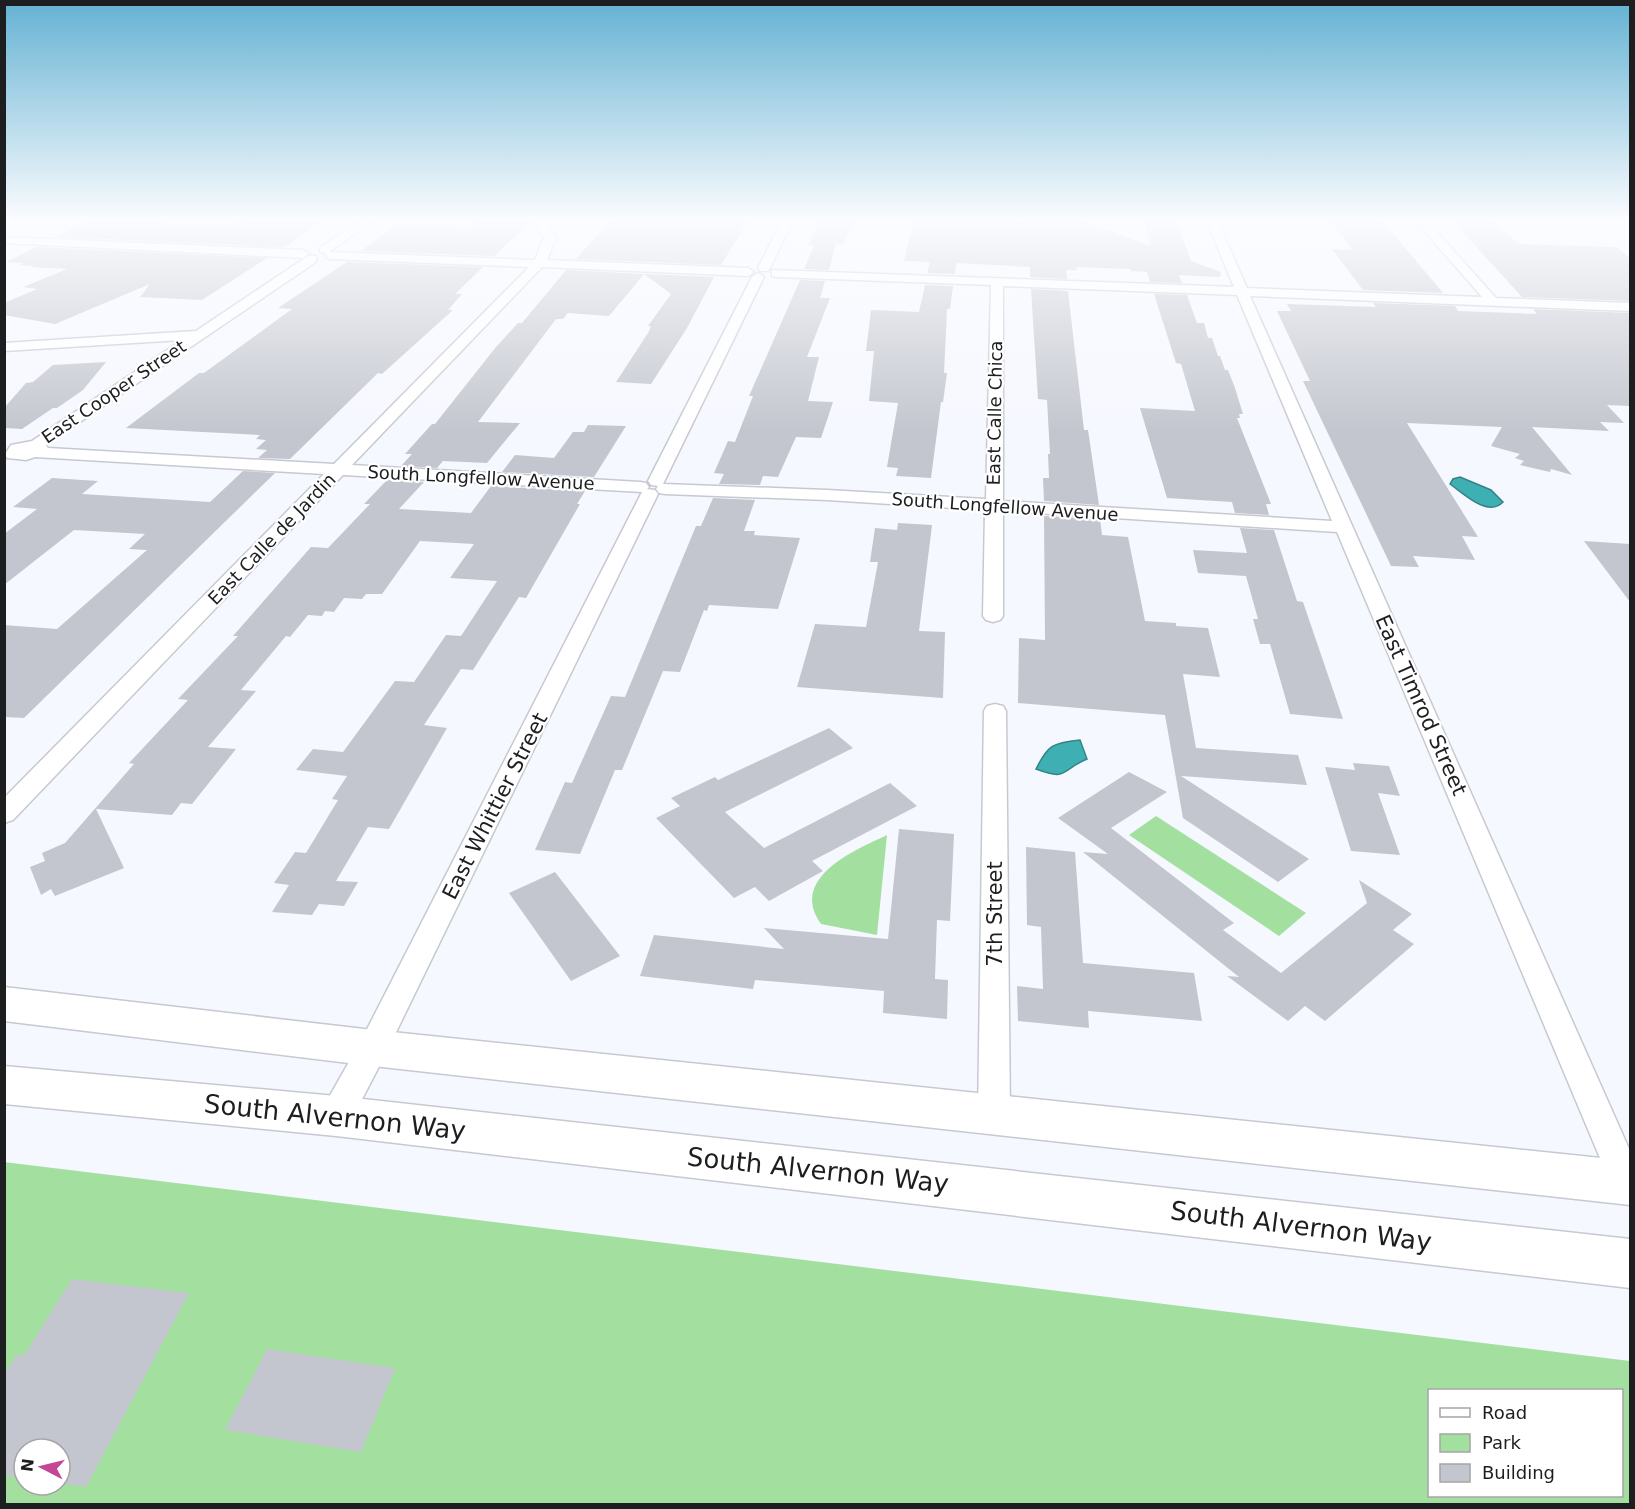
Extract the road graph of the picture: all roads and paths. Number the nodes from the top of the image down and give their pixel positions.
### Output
1 (263, 290) edge
2 (512, 290) edge
3 (752, 290) edge
4 (997, 290) edge
5 (1204, 290) edge
6 (1483, 290) edge
7 (1243, 292) junction
8 (1492, 301) junction
9 (1630, 307) edge
10 (198, 335) junction
11 (4, 347) edge
12 (22, 450) edge
13 (4, 467) edge
14 (338, 471) junction
15 (653, 488) junction
16 (994, 507) junction
17 (1344, 527) junction
18 (993, 616) dead end
19 (995, 711) dead end
20 (4, 814) edge
21 (4, 1004) edge
22 (373, 1048) junction
23 (4, 1084) edge
24 (336, 1116) junction
25 (994, 1116) junction
26 (1630, 1185) edge
27 (1630, 1264) edge

1 - 10 street, East Cooper Street
2 - 14 street, East Calle de Jardin
3 - 15 street, East Whittier Street
4 - 16 street, East Calle Chica
5 - 7 street
6 - 8 street
7 - 8 street
7 - 17 street, East Timrod Street
8 - 9 street
10 - 11 street
10 - 12 street, East Cooper Street
12 - 13 street, East Cooper Street
12 - 14 street, South Longfellow Avenue
14 - 15 street, South Longfellow Avenue
14 - 20 street, East Calle de Jardin
15 - 16 street, South Longfellow Avenue
15 - 22 street, East Whittier Street
16 - 17 street, South Longfellow Avenue
16 - 18 street, East Calle Chica
17 - 26 street, East Timrod Street
19 - 25 street, 7th Street
21 - 22 main road
22 - 24 street, East Whittier Street
22 - 25 main road
23 - 24 main road, South Alvernon Way
24 - 27 main road, South Alvernon Way
25 - 26 main road

